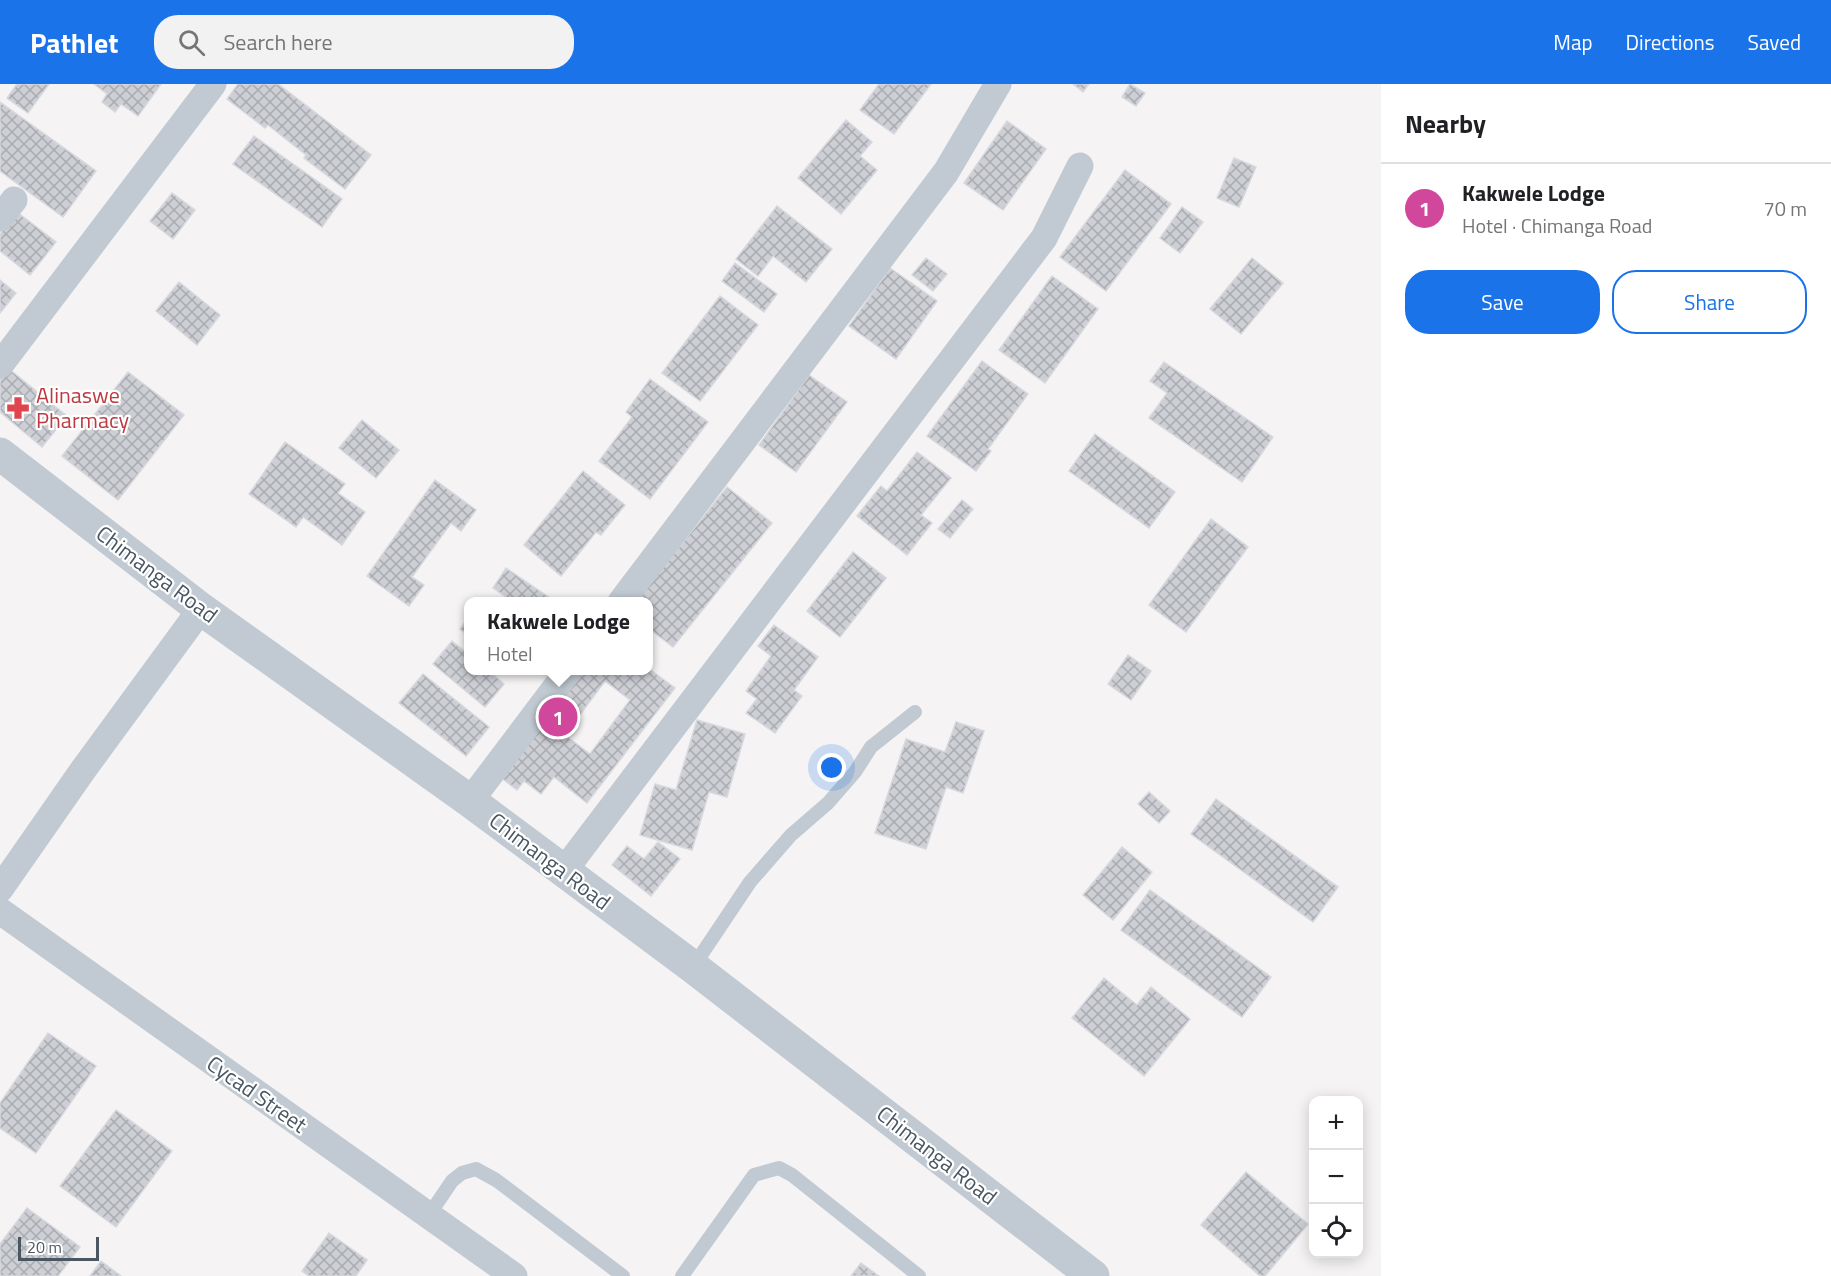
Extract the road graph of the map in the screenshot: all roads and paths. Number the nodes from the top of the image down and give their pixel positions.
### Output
1 (213, 84) edge
2 (998, 84) edge
3 (1080, 166) dead end
4 (0, 365) edge
5 (0, 454) edge
6 (625, 597) edge
7 (201, 609) junction
8 (565, 675) edge
9 (915, 712) dead end
10 (470, 801) junction
11 (563, 872) junction
12 (0, 889) edge
13 (0, 911) edge
14 (693, 967) junction
15 (429, 1215) junction
16 (514, 1276) edge
17 (623, 1276) edge
18 (682, 1276) edge
19 (919, 1276) edge
20 (1093, 1276) edge

1 - 4 street
2 - 6 street
3 - 11 street
5 - 7 street, Chimanga Road
7 - 10 street, Chimanga Road
7 - 12 street
8 - 10 street
9 - 14 lane
10 - 11 street, Chimanga Road
11 - 14 street, Chimanga Road
13 - 15 street, Cycad Street
14 - 20 street, Chimanga Road
15 - 16 street, Cycad Street
15 - 17 lane
18 - 19 lane

